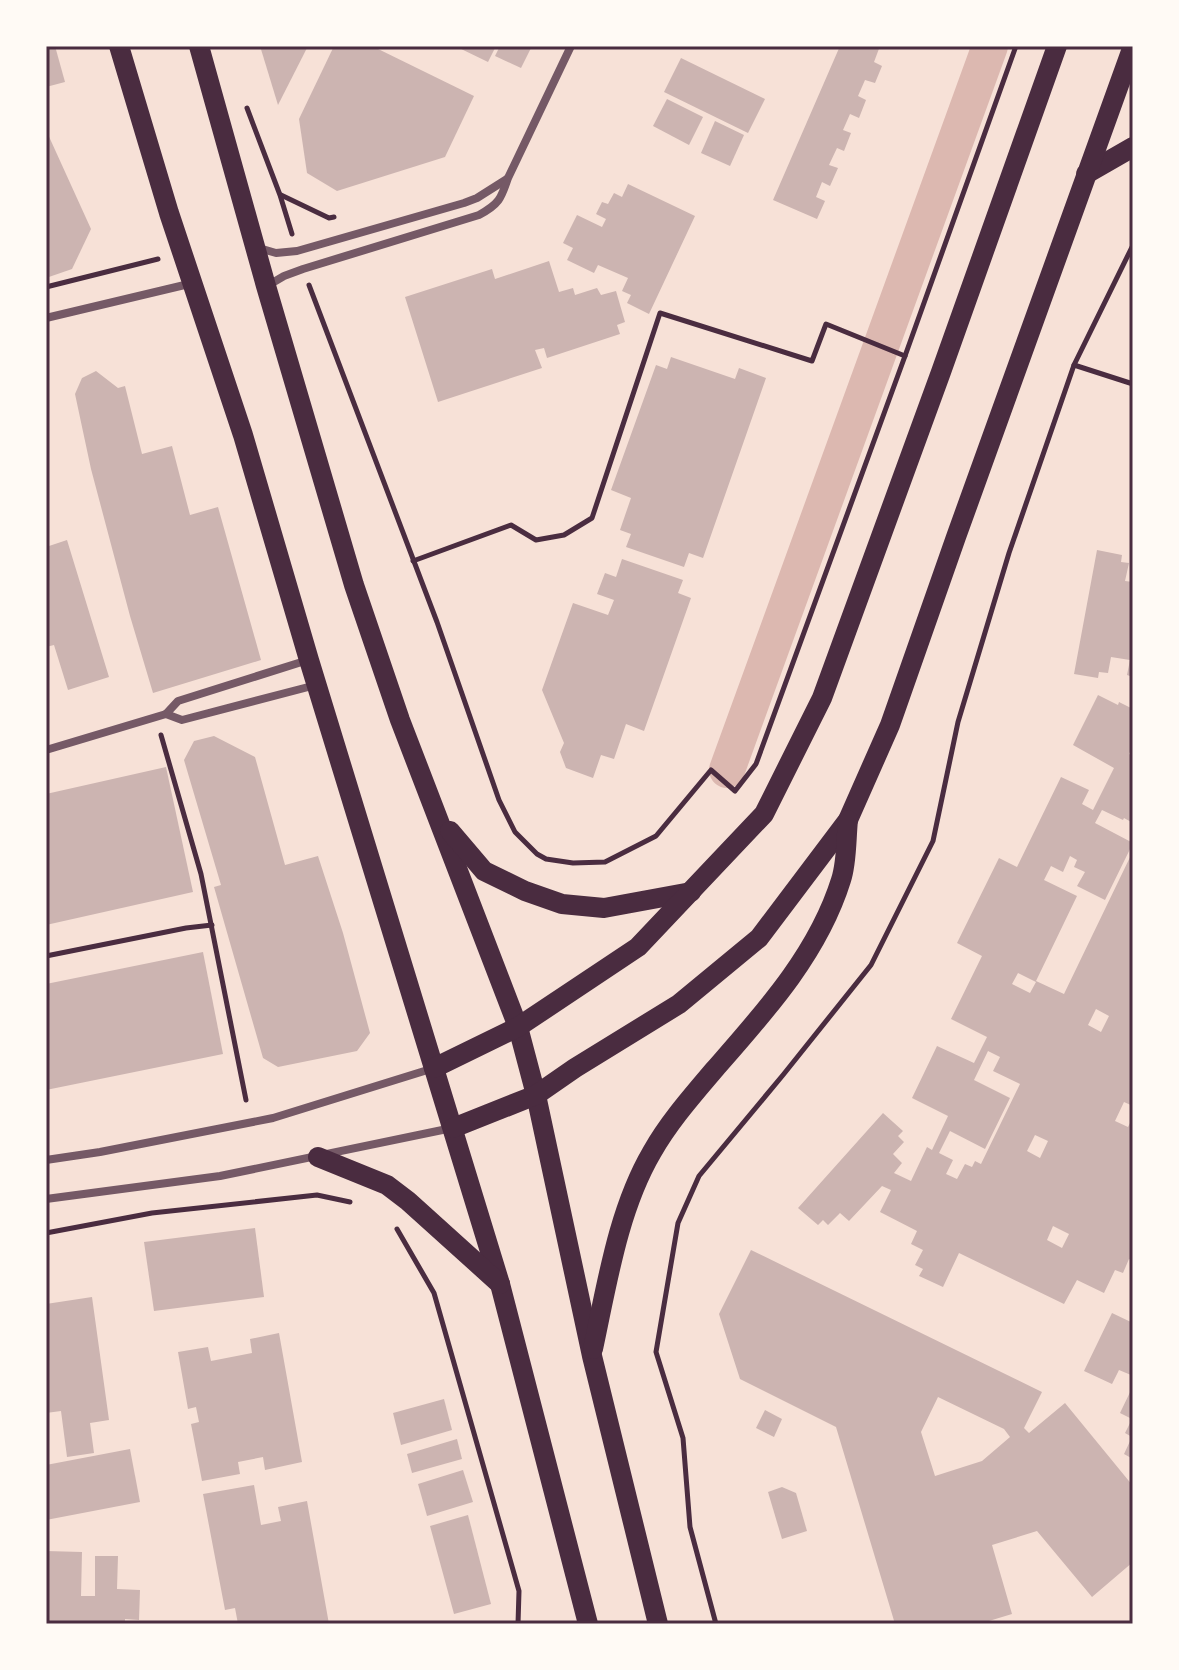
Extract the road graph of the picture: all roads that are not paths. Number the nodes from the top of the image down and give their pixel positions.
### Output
1 (119, 46) edge
2 (199, 46) edge
3 (571, 46) edge
4 (1057, 46) edge
5 (1133, 46) edge
6 (1133, 147) edge
7 (1086, 174) junction
8 (508, 178) junction
9 (255, 246) junction
10 (193, 283) junction
11 (266, 286) junction
12 (46, 318) edge
13 (309, 660) junction
14 (317, 685) junction
15 (166, 714) junction
16 (46, 750) edge
17 (439, 819) junction
18 (848, 820) junction
19 (691, 892) junction
20 (518, 1027) junction
21 (434, 1068) junction
22 (536, 1095) junction
23 (453, 1128) junction
24 (318, 1157) junction
25 (46, 1160) edge
26 (46, 1199) edge
27 (500, 1284) junction
28 (592, 1356) junction
29 (588, 1624) edge
30 (658, 1624) edge

1 - 10 main road
2 - 9 main road
3 - 8 street
4 - 19 main road
5 - 7 main road
6 - 7 main road
7 - 18 main road
8 - 9 street
8 - 11 street
9 - 11 main road
10 - 12 street
10 - 13 main road
11 - 17 main road
13 - 14 main road
13 - 15 street
14 - 15 street
14 - 21 main road
15 - 16 street
17 - 19 main road
17 - 20 main road
18 - 22 main road
18 - 28 main road
19 - 20 main road
20 - 21 main road
20 - 22 main road
21 - 23 main road
21 - 25 street
22 - 23 main road
22 - 28 main road
23 - 24 street
23 - 27 main road
24 - 26 street
24 - 27 main road
27 - 29 main road
28 - 30 main road

